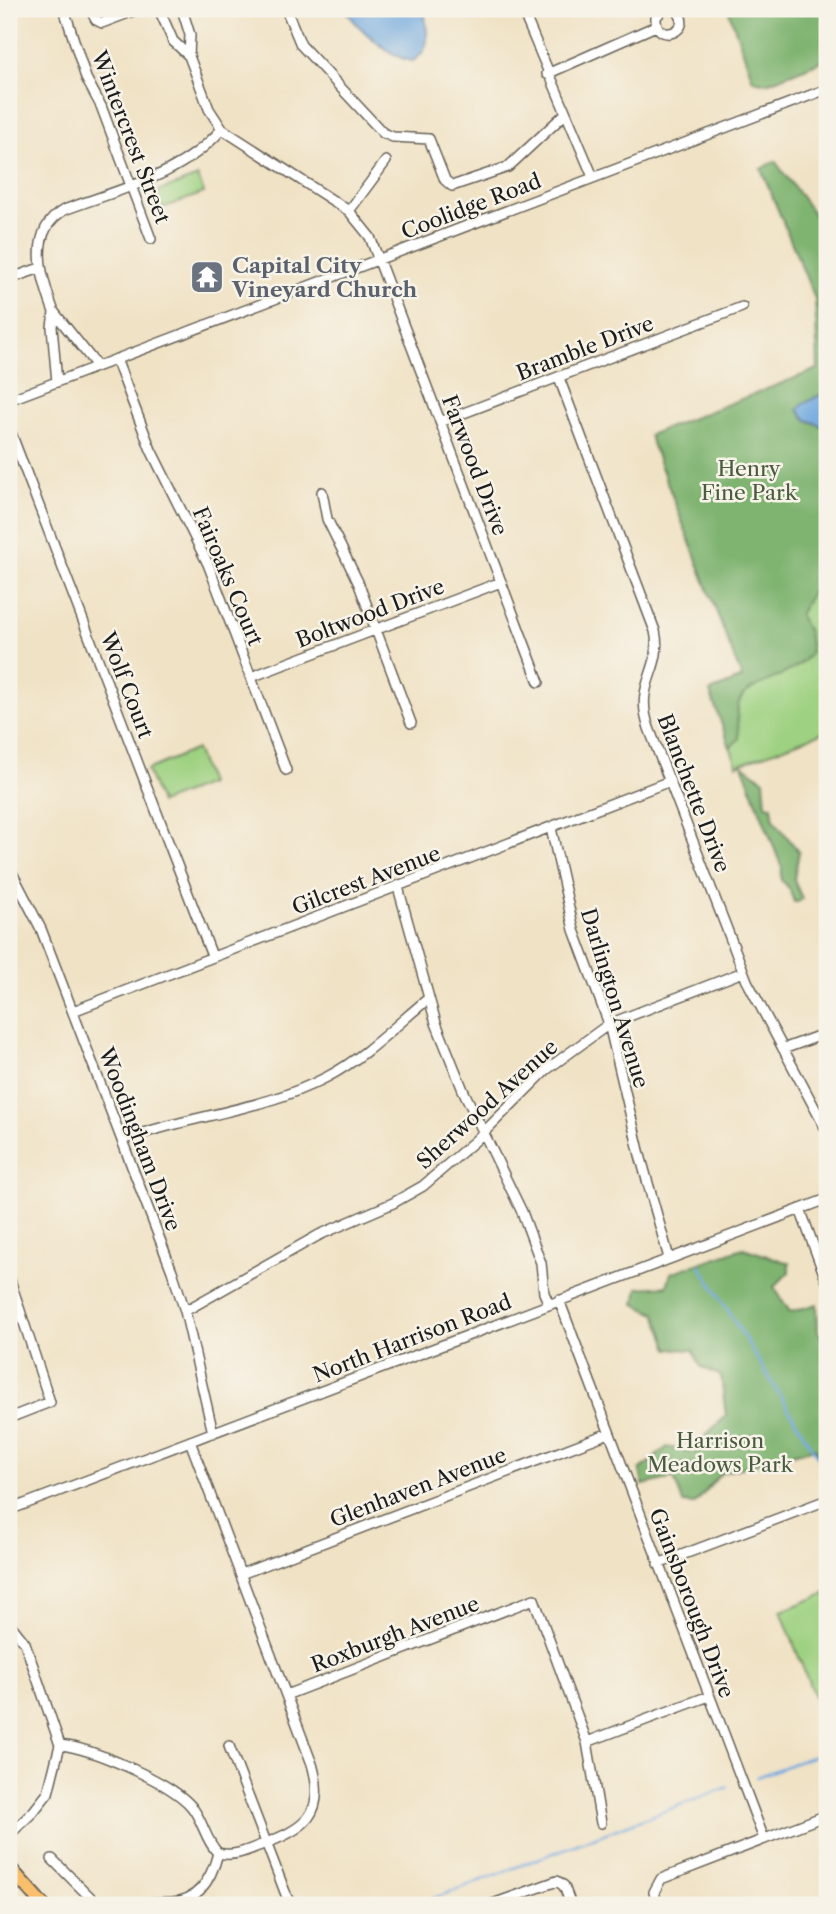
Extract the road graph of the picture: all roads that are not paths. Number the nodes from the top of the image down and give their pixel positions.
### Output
1 (64, 9) edge
2 (90, 9) edge
3 (139, 9) edge
4 (159, 9) edge
5 (182, 9) edge
6 (286, 9) edge
7 (522, 9) edge
8 (663, 9) edge
9 (675, 9) edge
10 (656, 26) junction
11 (190, 35) junction
12 (173, 41) junction
13 (190, 55) junction
14 (547, 74) junction
15 (827, 89) edge
16 (565, 114) junction
17 (222, 129) junction
18 (386, 162) dead end
19 (593, 177) junction
20 (130, 186) junction
21 (349, 211) junction
22 (150, 239) dead end
23 (379, 261) junction
24 (40, 268) junction
25 (9, 279) edge
26 (742, 307) dead end
27 (54, 312) junction
28 (116, 359) junction
29 (97, 366) junction
30 (559, 377) junction
31 (57, 382) junction
32 (9, 400) edge
33 (440, 422) junction
34 (9, 428) edge
35 (322, 492) dead end
36 (501, 582) junction
37 (376, 628) junction
38 (251, 677) junction
39 (539, 682) dead end
40 (411, 723) dead end
41 (286, 770) dead end
42 (670, 781) junction
43 (551, 828) junction
44 (9, 870) edge
45 (398, 887) junction
46 (212, 956) junction
47 (743, 972) junction
48 (429, 998) junction
49 (73, 1010) junction
50 (609, 1024) junction
51 (827, 1033) edge
52 (783, 1049) junction
53 (827, 1131) edge
54 (484, 1133) junction
55 (122, 1140) junction
56 (827, 1199) edge
57 (800, 1209) junction
58 (669, 1258) junction
59 (9, 1278) edge
60 (827, 1282) edge
61 (554, 1302) junction
62 (185, 1311) junction
63 (9, 1418) edge
64 (213, 1433) junction
65 (609, 1433) junction
66 (190, 1441) junction
67 (827, 1500) edge
68 (9, 1510) edge
69 (658, 1564) junction
70 (241, 1574) junction
71 (9, 1623) edge
72 (286, 1695) junction
73 (709, 1696) junction
74 (587, 1742) junction
75 (60, 1745) junction
76 (229, 1746) dead end
77 (827, 1815) edge
78 (601, 1823) dead end
79 (9, 1835) edge
80 (764, 1839) junction
81 (265, 1843) junction
82 (218, 1853) junction
83 (52, 1859) dead end
84 (11, 1874) edge
85 (43, 1905) edge
86 (98, 1905) edge
87 (138, 1905) edge
88 (290, 1905) edge
89 (490, 1905) edge
90 (571, 1905) edge
91 (657, 1905) edge

1 - 20 street, Wintercrest Street
2 - 3 street
4 - 12 street
5 - 11 street
6 - 16 street
7 - 14 street
8 - 10 street
9 - 10 street
10 - 14 street
11 - 12 street
11 - 13 street
12 - 13 street
13 - 17 street
14 - 16 street
15 - 19 street, Coolidge Road
16 - 19 street
17 - 20 street
17 - 21 street
18 - 21 street
19 - 23 street, Coolidge Road
20 - 22 street, Wintercrest Street
20 - 24 street
21 - 23 street, Farwood Drive
23 - 28 street, Coolidge Road
23 - 33 street, Farwood Drive
24 - 25 street
24 - 27 street
26 - 30 street, Bramble Drive
27 - 29 street
27 - 31 street
28 - 29 street, Coolidge Road
28 - 38 street, Fairoaks Court
29 - 31 street, Coolidge Road
30 - 33 street, Bramble Drive
30 - 42 street, Blanchette Drive
31 - 32 street, Coolidge Road
33 - 36 street, Farwood Drive
34 - 46 street, Wolf Court
35 - 37 street
36 - 37 street, Boltwood Drive
36 - 39 street, Farwood Drive
37 - 38 street, Boltwood Drive
37 - 40 street
38 - 41 street, Fairoaks Court
42 - 43 street, Gilcrest Avenue
42 - 47 street, Blanchette Drive
43 - 45 street, Gilcrest Avenue
43 - 50 street, Darlington Avenue
44 - 49 street, Woodingham Drive
45 - 46 street, Gilcrest Avenue
45 - 48 street, Gainsborough Drive
46 - 49 street, Gilcrest Avenue
47 - 50 street, Sherwood Avenue
47 - 52 street, Blanchette Drive
48 - 54 street, Gainsborough Drive
48 - 55 street
49 - 55 street, Woodingham Drive
50 - 54 street, Sherwood Avenue
50 - 58 street, Darlington Avenue
51 - 52 street
52 - 53 street, Blanchette Drive
54 - 61 street, Gainsborough Drive
54 - 62 street, Sherwood Avenue
55 - 62 street, Woodingham Drive
56 - 57 street, North Harrison Road
57 - 58 street, North Harrison Road
57 - 60 street
58 - 61 street, North Harrison Road
59 - 63 street
61 - 64 street, North Harrison Road
61 - 65 street, Gainsborough Drive
62 - 64 street, Woodingham Drive
64 - 66 street, North Harrison Road
65 - 69 street, Gainsborough Drive
65 - 70 street, Glenhaven Avenue
66 - 68 street, North Harrison Road
66 - 70 street
67 - 69 street
69 - 73 street, Gainsborough Drive
70 - 72 street
71 - 75 street
72 - 74 street, Roxburgh Avenue
72 - 81 street
73 - 74 street
73 - 80 street, Gainsborough Drive
74 - 78 street
75 - 79 street
75 - 82 street
76 - 81 street
77 - 80 street
80 - 91 street
81 - 82 street
81 - 88 street
82 - 87 street
83 - 86 street
84 - 85 main road
89 - 90 street

